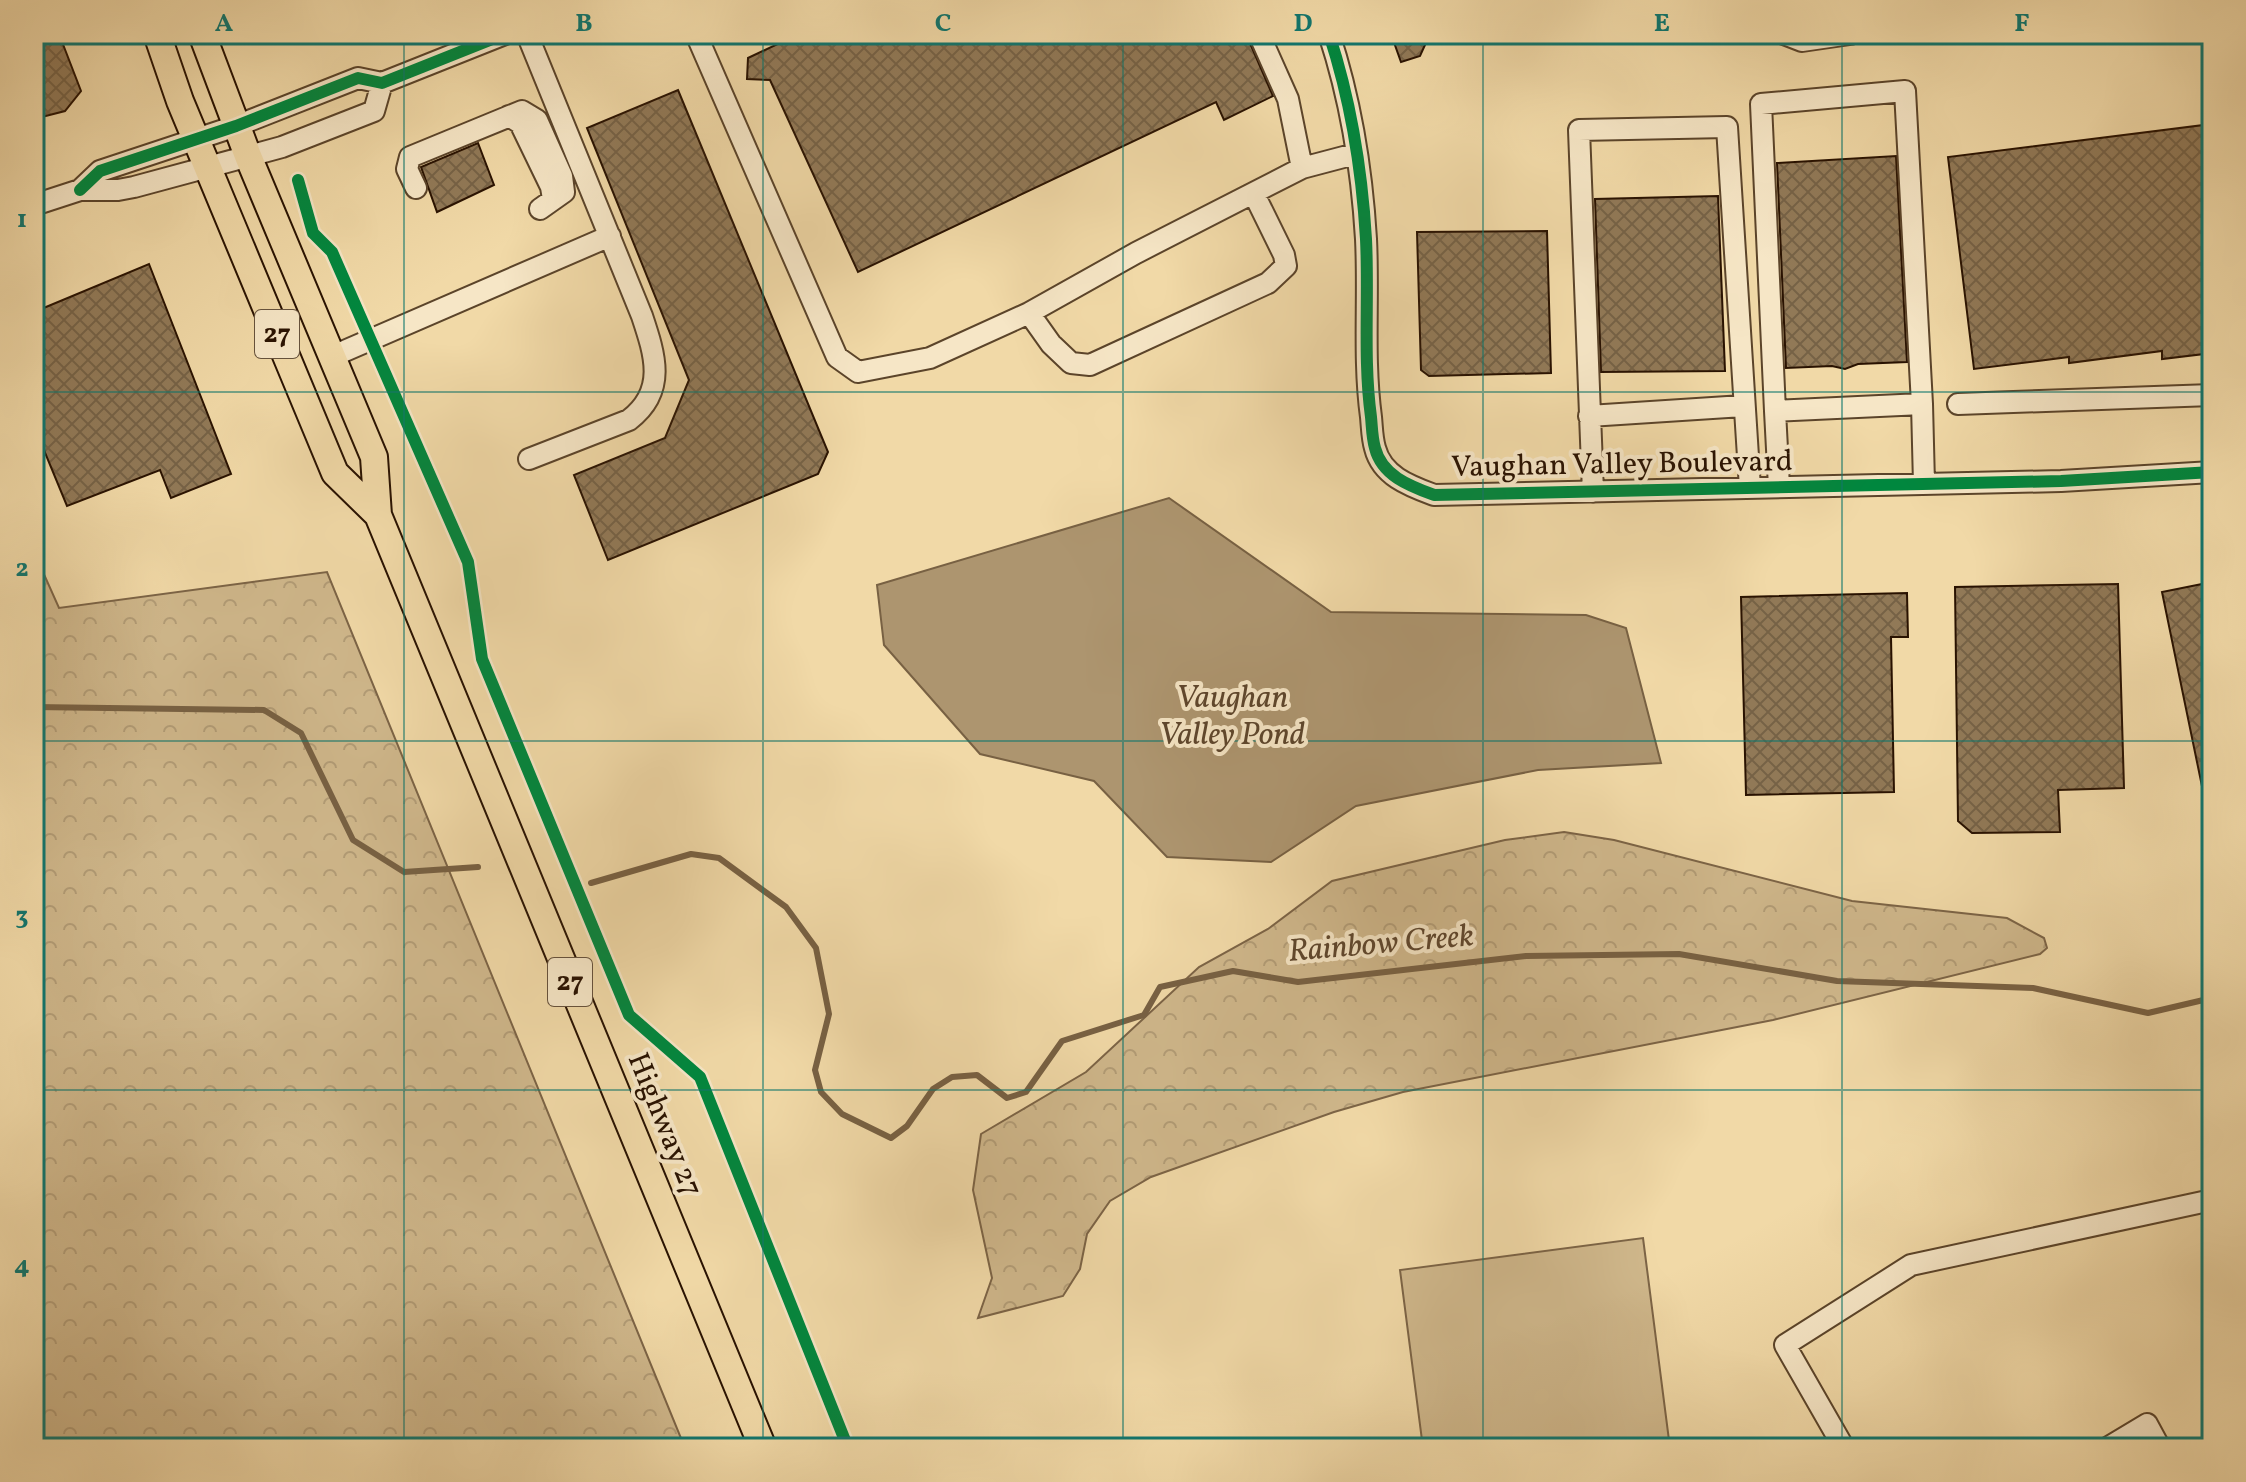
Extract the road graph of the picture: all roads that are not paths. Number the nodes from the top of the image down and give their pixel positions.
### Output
1 (157, 34) edge
2 (202, 34) edge
3 (505, 34) edge
4 (527, 34) edge
5 (696, 34) edge
6 (1259, 34) edge
7 (1329, 34) edge
8 (1784, 34) edge
9 (1850, 34) edge
10 (382, 83) junction
11 (236, 126) junction
12 (197, 140) junction
13 (1355, 154) junction
14 (248, 156) junction
15 (208, 168) junction
16 (1302, 168) junction
17 (416, 188) dead end
18 (80, 190) junction
19 (1254, 194) junction
20 (547, 204) dead end
21 (34, 205) edge
22 (610, 236) junction
23 (1029, 313) junction
24 (333, 356) junction
25 (2212, 395) edge
26 (1922, 404) junction
27 (1958, 404) dead end
28 (1743, 406) junction
29 (1775, 411) junction
30 (1589, 416) junction
31 (529, 459) dead end
32 (2212, 472) edge
33 (1924, 484) junction
34 (1779, 487) junction
35 (1750, 488) junction
36 (1593, 492) junction
37 (378, 515) junction
38 (2212, 1200) edge
39 (763, 1448) edge
40 (1844, 1448) edge
41 (2107, 1448) edge
42 (2160, 1448) edge

1 - 12 main road, Highway 27 / 27
2 - 11 main road, Highway 27 / 27
3 - 10 street
4 - 22 street
5 - 23 street
6 - 16 street
7 - 13 street, Vaughan Valley Boulevard
8 - 9 street
10 - 11 street
10 - 14 street
11 - 12 street
11 - 14 main road, Highway 27 / 27
12 - 15 main road, Highway 27 / 27
12 - 18 street
13 - 16 street
13 - 36 street, Vaughan Valley Boulevard
14 - 15 street
14 - 24 main road, Highway 27 / 27
15 - 18 street
15 - 37 main road, Highway 27 / 27
16 - 19 street
17 - 20 street
18 - 21 street
19 - 23 street
19 - 23 street
22 - 24 street
22 - 31 street
24 - 37 main road, Highway 27 / 27
25 - 27 street
26 - 29 street
26 - 29 street
26 - 33 street
28 - 30 street
28 - 30 street
28 - 35 street
29 - 34 street
30 - 36 street
32 - 33 street, Vaughan Valley Boulevard
33 - 34 street, Vaughan Valley Boulevard
34 - 35 street, Vaughan Valley Boulevard
35 - 36 street, Vaughan Valley Boulevard
37 - 39 main road, Highway 27 / 27
38 - 40 street
41 - 42 street

